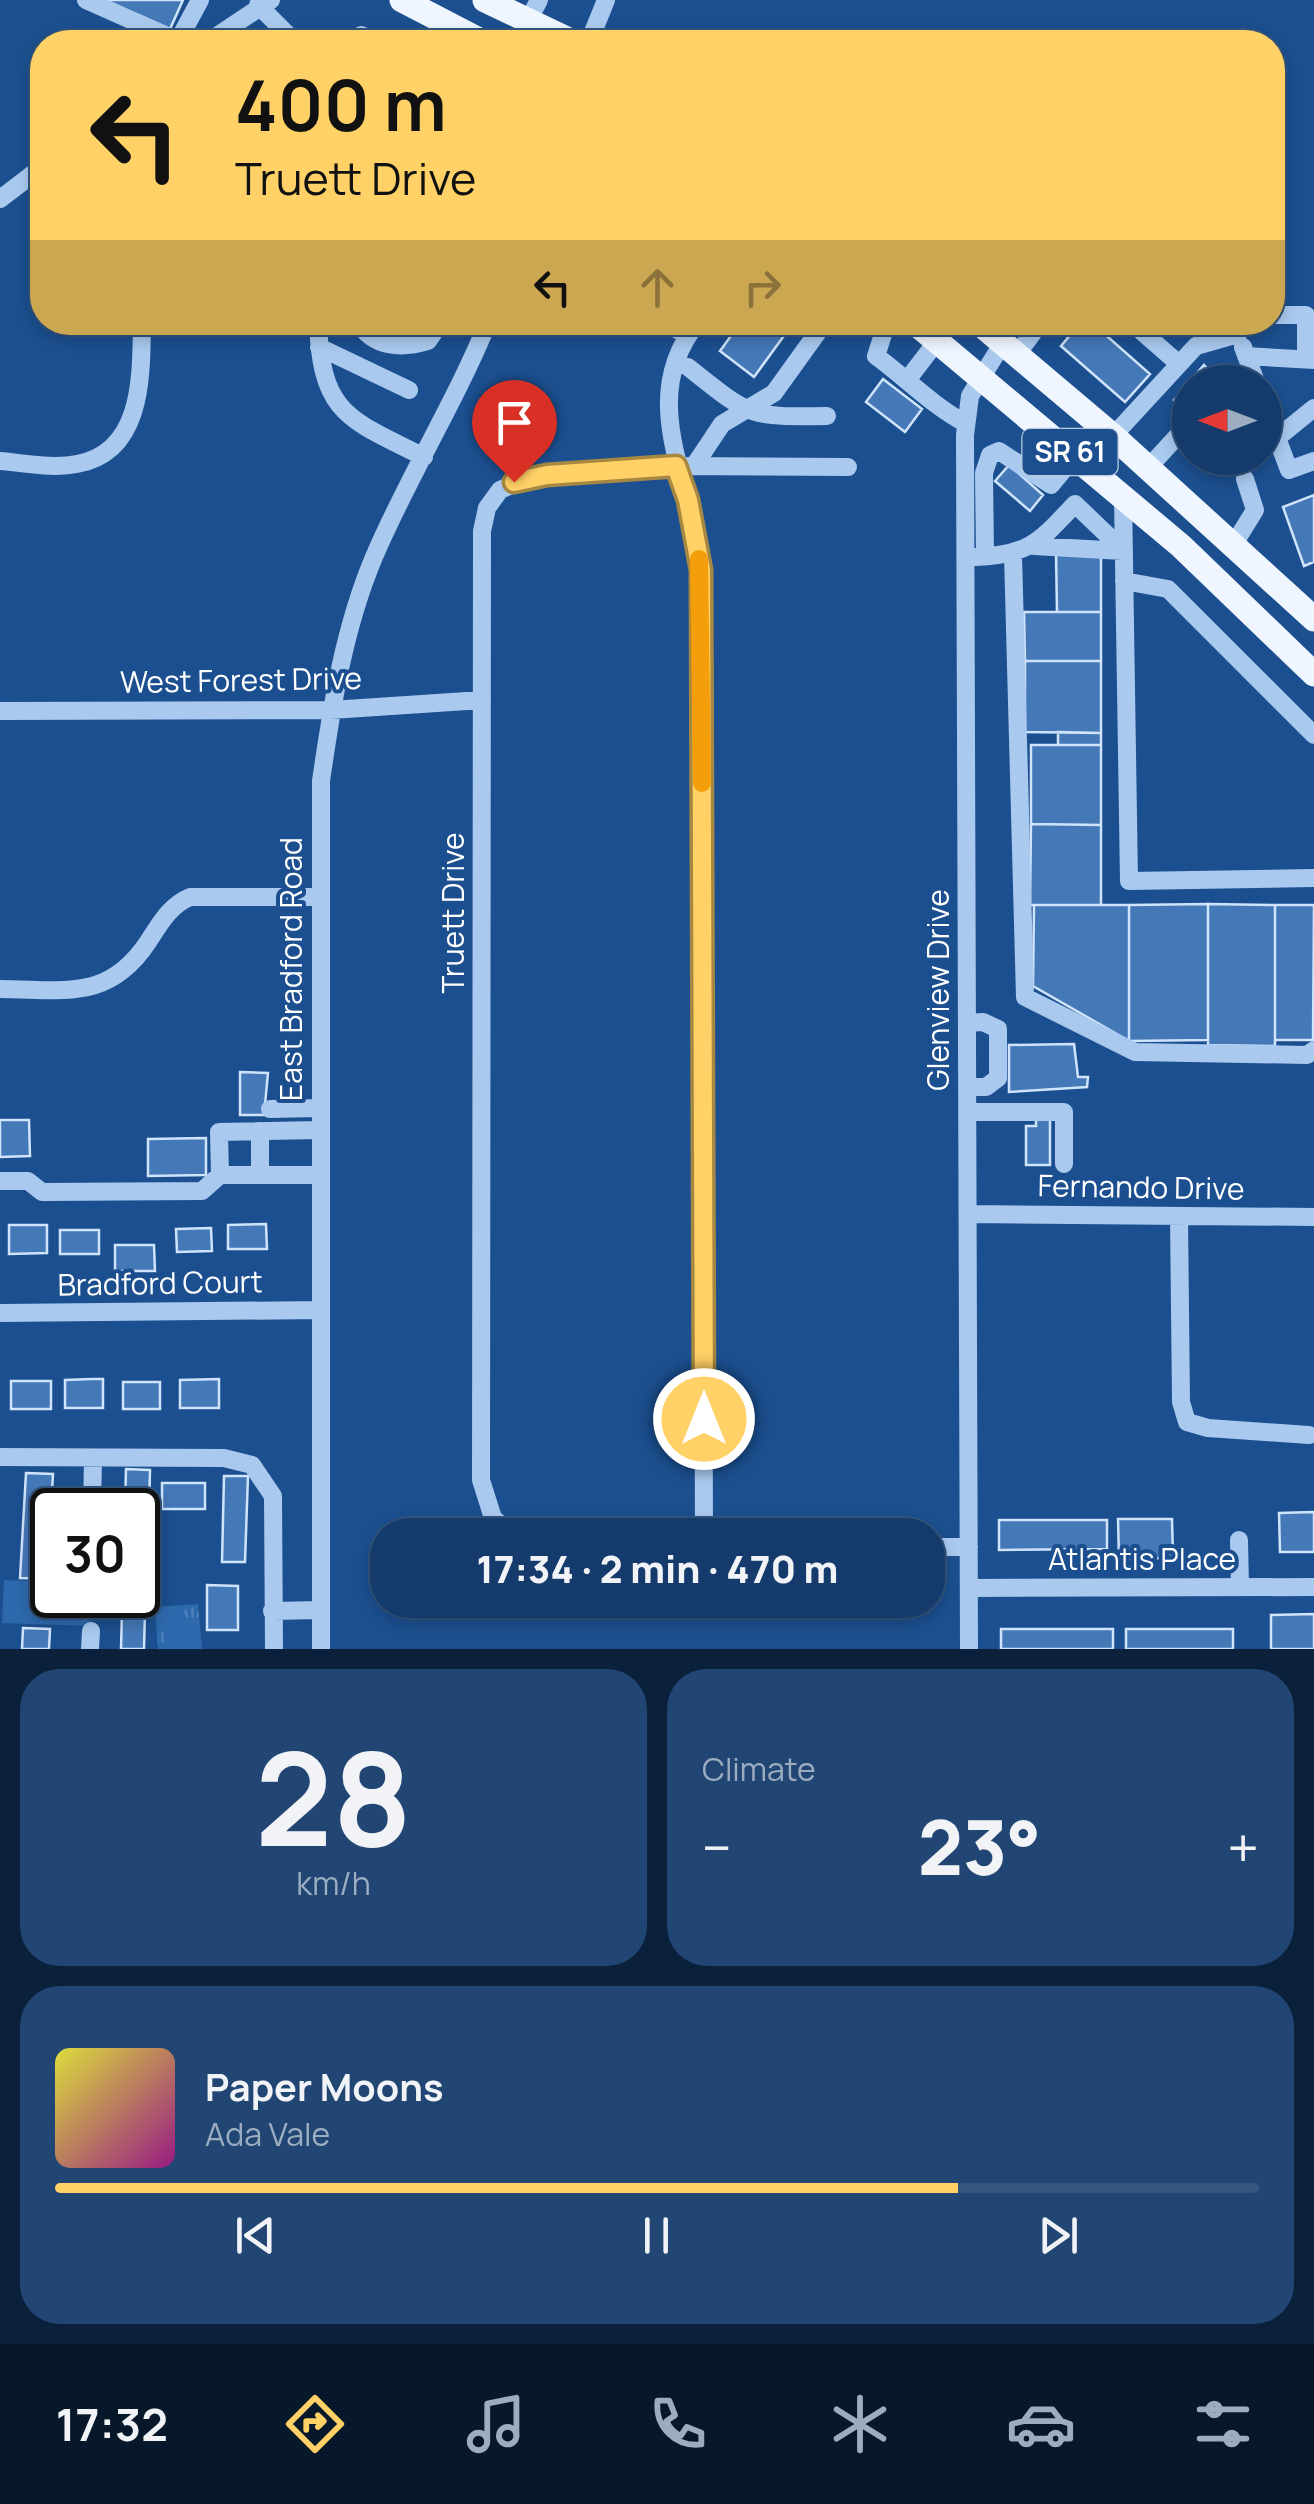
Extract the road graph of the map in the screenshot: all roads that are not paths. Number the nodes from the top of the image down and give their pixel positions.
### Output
1 (86, 0) edge
2 (200, 0) edge
3 (402, 0) edge
4 (485, 0) edge
5 (606, 0) edge
6 (263, 2) edge
7 (533, 10) edge
8 (152, 30) edge
9 (184, 30) edge
10 (224, 30) edge
11 (285, 30) edge
12 (461, 30) edge
13 (558, 30) edge
14 (594, 30) edge
15 (30, 176) edge
16 (0, 199) edge
17 (1285, 315) edge
18 (142, 335) edge
19 (318, 335) edge
20 (369, 335) edge
21 (431, 335) edge
22 (483, 335) edge
23 (689, 335) edge
24 (816, 335) edge
25 (883, 335) edge
26 (930, 335) edge
27 (995, 335) edge
28 (1025, 335) edge
29 (1145, 335) edge
30 (1221, 335) edge
31 (1239, 335) edge
32 (937, 341) junction
33 (318, 347) junction
34 (1011, 347) junction
35 (1246, 356) junction
36 (1310, 358) edge
37 (1179, 364) junction
38 (1249, 365) edge
39 (688, 367) dead end
40 (980, 375) junction
41 (908, 380) junction
42 (409, 390) dead end
43 (1314, 408) edge
44 (744, 411) junction
45 (827, 416) dead end
46 (965, 423) junction
47 (1282, 433) edge
48 (1113, 436) junction
49 (1172, 443) edge
50 (1282, 453) edge
51 (1075, 456) junction
52 (424, 457) junction
53 (1314, 461) edge
54 (0, 462) edge
55 (685, 466) junction
56 (848, 467) dead end
57 (1148, 468) junction
58 (1245, 479) dead end
59 (1123, 496) junction
60 (1234, 544) junction
61 (1034, 546) junction
62 (1124, 551) junction
63 (1013, 555) junction
64 (985, 556) junction
65 (965, 557) junction
66 (1124, 581) junction
67 (1314, 618) edge
68 (1314, 674) edge
69 (482, 700) junction
70 (331, 710) junction
71 (0, 711) edge
72 (1312, 726) edge
73 (1314, 878) edge
74 (318, 897) junction
75 (0, 989) edge
76 (967, 1023) junction
77 (1314, 1050) edge
78 (967, 1087) junction
79 (319, 1108) junction
80 (270, 1109) dead end
81 (967, 1112) junction
82 (320, 1130) junction
83 (260, 1131) junction
84 (1064, 1164) dead end
85 (220, 1175) junction
86 (260, 1175) junction
87 (320, 1175) junction
88 (0, 1181) edge
89 (968, 1214) junction
90 (1180, 1216) junction
91 (1314, 1217) edge
92 (321, 1310) junction
93 (0, 1313) edge
94 (1309, 1435) dead end
95 (0, 1457) edge
96 (92, 1459) junction
97 (92, 1488) edge
98 (493, 1518) edge
99 (704, 1518) edge
100 (1239, 1540) dead end
101 (945, 1547) edge
102 (969, 1547) junction
103 (1240, 1587) junction
104 (1314, 1587) edge
105 (969, 1588) junction
106 (321, 1610) junction
107 (272, 1611) junction
108 (274, 1649) edge
109 (321, 1649) edge
110 (970, 1649) edge

1 - 8 street
2 - 9 street
3 - 12 main road
4 - 7 main road
5 - 14 street
6 - 10 street
6 - 11 street
7 - 13 main road
15 - 16 street
17 - 36 street
18 - 54 street
19 - 33 street
20 - 21 street
22 - 52 street, East Bradford Road
23 - 55 street
24 - 44 street
25 - 41 street
26 - 32 main road, SR 61
27 - 34 main road, SR 61
28 - 34 street, Glenview Drive
29 - 37 street
30 - 37 street
31 - 35 street
32 - 40 main road, SR 61
32 - 41 street
33 - 42 street
33 - 52 street
34 - 40 street, Glenview Drive
34 - 48 main road, SR 61
35 - 36 street
35 - 38 street
37 - 48 street
39 - 44 street
40 - 46 street, Glenview Drive
40 - 51 main road, SR 61
41 - 46 street
43 - 47 street
44 - 45 street
44 - 55 street
46 - 65 street, Glenview Drive
48 - 57 main road, SR 61
49 - 57 street
50 - 53 street
51 - 59 main road, SR 61
51 - 64 street
52 - 70 street, East Bradford Road
55 - 56 street, Truett Drive
55 - 69 street, Truett Drive
55 - 99 street
57 - 59 main road
57 - 60 main road, SR 61
58 - 60 street
59 - 62 street
59 - 68 main road, SR 61
60 - 67 main road, SR 61
61 - 62 street
61 - 62 street
61 - 63 street
62 - 66 street
63 - 64 street
63 - 77 street
64 - 65 street
65 - 76 street, Glenview Drive
66 - 72 street
66 - 73 street
69 - 70 street, West Forest Drive
69 - 98 street, Truett Drive
70 - 71 street, West Forest Drive
70 - 74 street, East Bradford Road
74 - 75 street
74 - 79 street, East Bradford Road
76 - 78 street, Glenview Drive
76 - 78 street
78 - 81 street, Glenview Drive
79 - 80 street
79 - 82 street, East Bradford Road
81 - 84 street
81 - 89 street, Glenview Drive
82 - 83 street
82 - 87 street, East Bradford Road
83 - 85 street
83 - 86 street
85 - 86 street
85 - 88 street
86 - 87 street
87 - 92 street, East Bradford Road
89 - 90 street, Fernando Drive
89 - 102 street, Glenview Drive
90 - 91 street, Fernando Drive
90 - 94 street
92 - 93 street, Bradford Court
92 - 106 street, East Bradford Road
95 - 96 street
96 - 97 street
96 - 107 street
100 - 103 street
101 - 102 street
102 - 105 street, Glenview Drive
103 - 104 street, Atlantis Place
103 - 105 street, Atlantis Place
105 - 110 street, Glenview Drive
106 - 107 street
106 - 109 street, East Bradford Road
107 - 108 street

